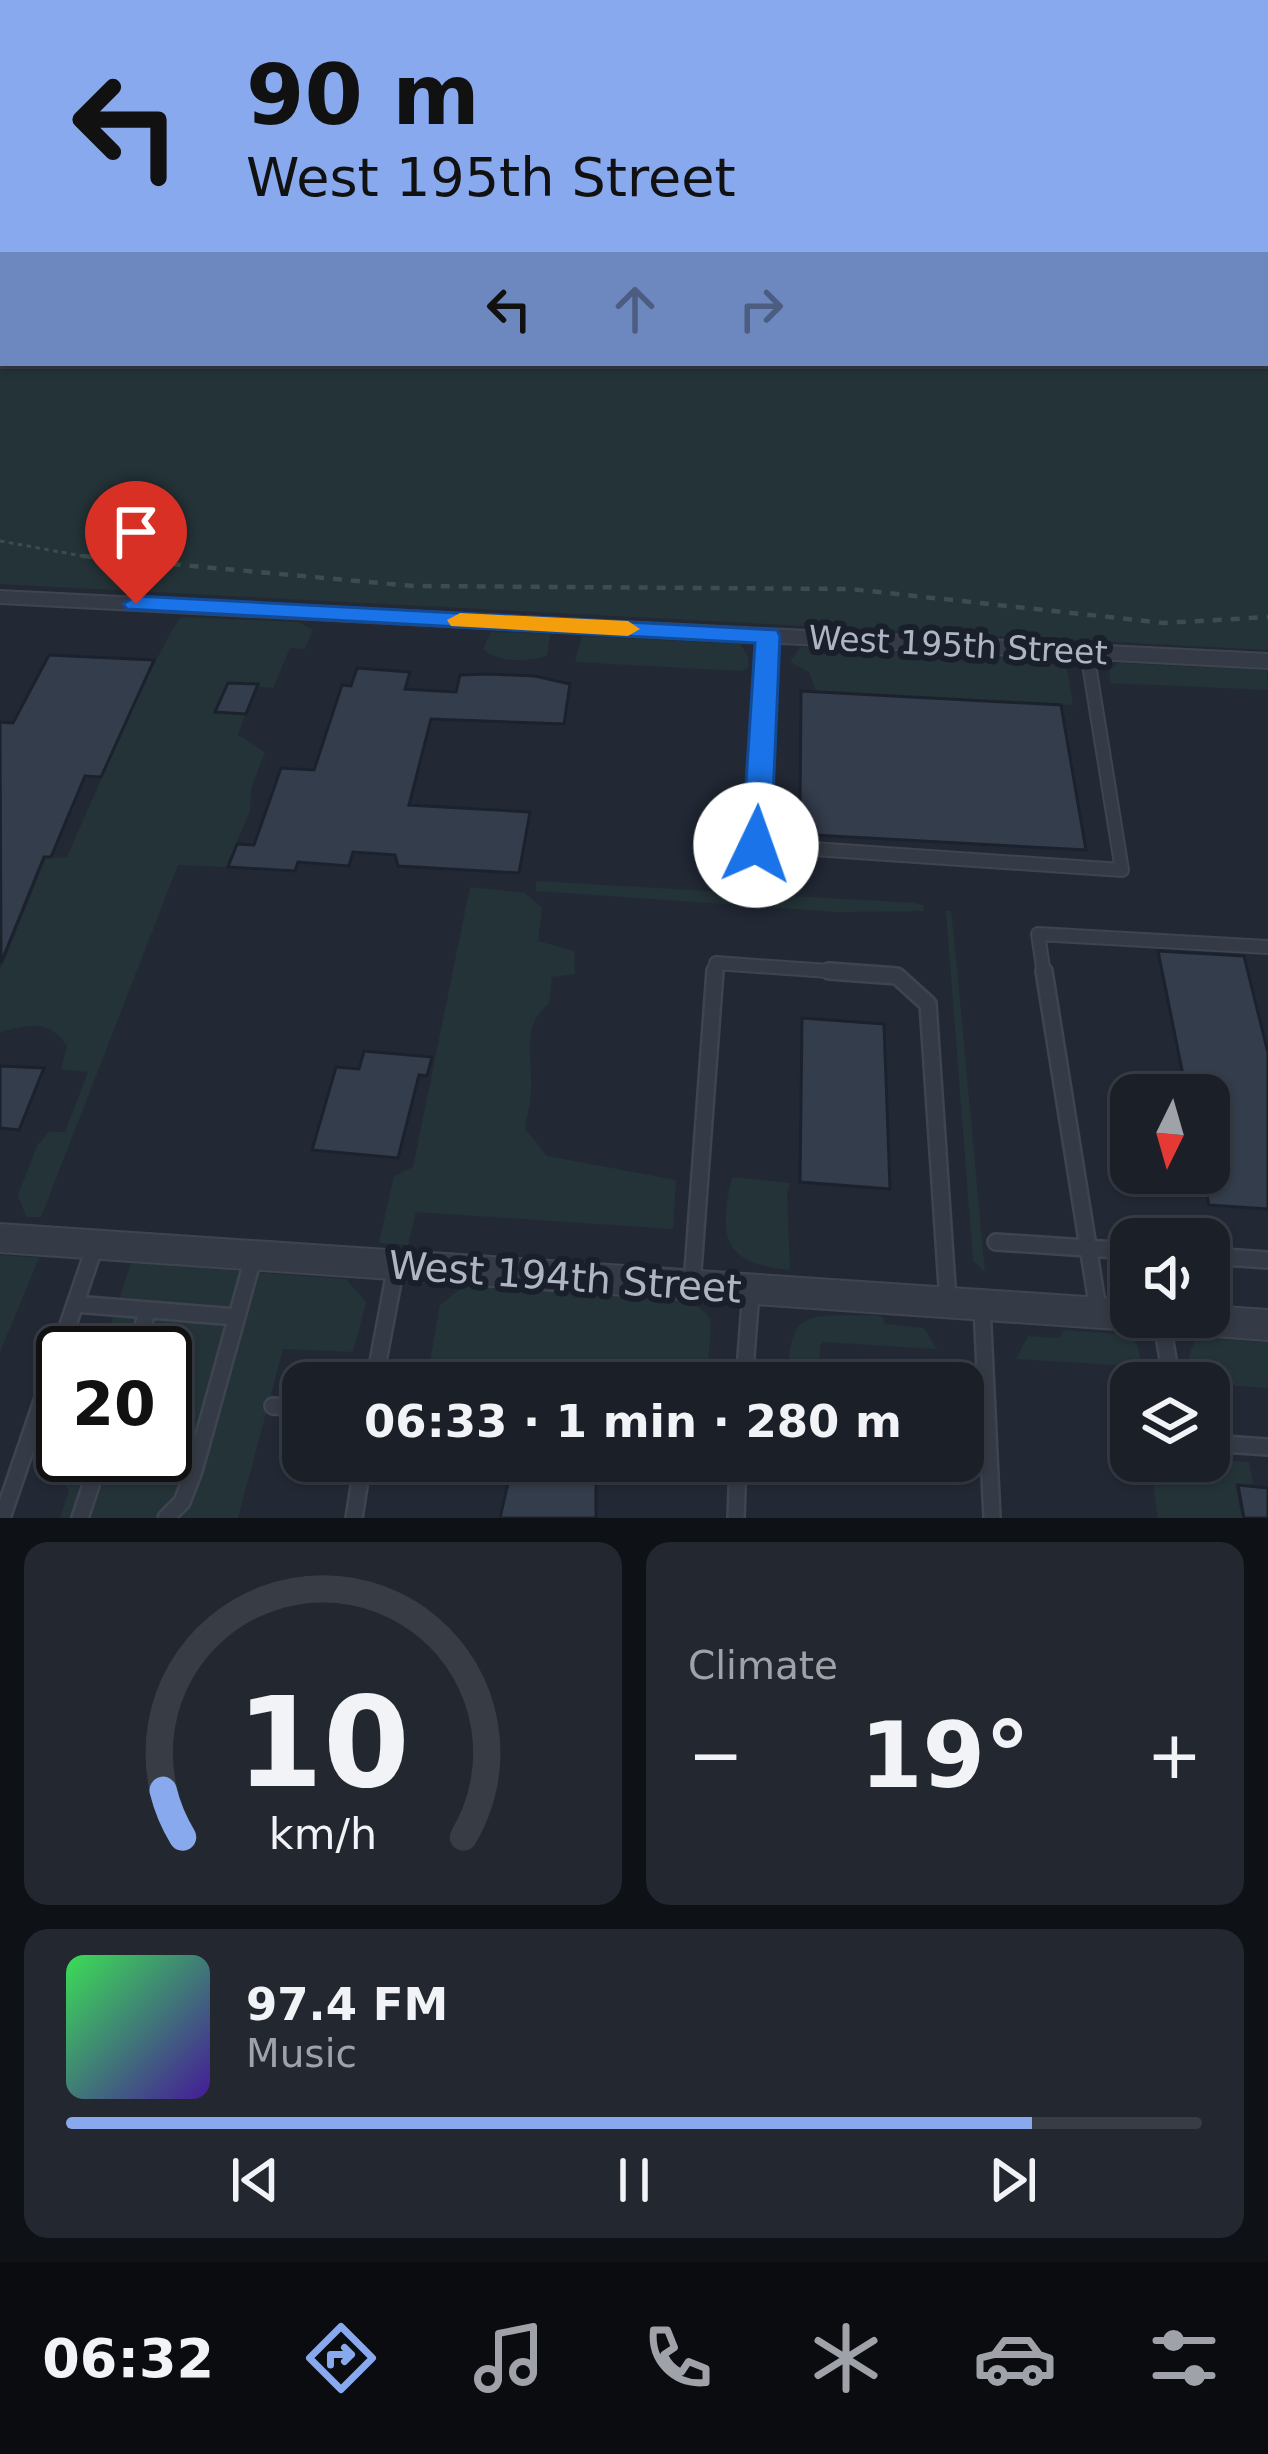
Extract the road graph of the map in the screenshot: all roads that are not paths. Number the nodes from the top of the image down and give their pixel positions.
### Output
1 (0, 597) edge
2 (768, 636) junction
3 (1087, 652) junction
4 (1268, 661) edge
5 (1268, 947) edge
6 (0, 1238) edge
7 (996, 1241) dead end
8 (95, 1244) junction
9 (1087, 1248) junction
10 (1110, 1250) edge
11 (254, 1256) junction
12 (1230, 1257) edge
13 (1268, 1260) edge
14 (396, 1265) junction
15 (692, 1286) junction
16 (751, 1290) junction
17 (1110, 1302) edge
18 (948, 1303) junction
19 (75, 1304) junction
20 (982, 1305) junction
21 (148, 1310) junction
22 (1110, 1314) edge
23 (236, 1317) junction
24 (1230, 1322) edge
25 (1268, 1324) edge
26 (143, 1326) edge
27 (378, 1362) edge
28 (746, 1362) edge
29 (273, 1406) dead end
30 (282, 1407) edge
31 (1230, 1444) edge
32 (1268, 1447) edge
33 (92, 1482) edge
34 (360, 1482) edge
35 (737, 1482) edge
36 (2, 1518) edge
37 (80, 1518) edge
38 (166, 1518) edge
39 (354, 1518) edge
40 (736, 1518) edge
41 (992, 1518) edge

1 - 2 street, West 195th Street
2 - 3 street, West 195th Street
2 - 3 lane
3 - 4 street, West 195th Street
5 - 9 lane
6 - 8 street, West 194th Street
7 - 9 lane
8 - 11 street, West 194th Street
8 - 19 lane
9 - 10 lane
9 - 17 lane
11 - 14 street, West 194th Street
11 - 23 lane
12 - 13 lane
14 - 15 street, West 194th Street
14 - 27 lane
15 - 16 street, West 194th Street
15 - 18 lane
16 - 18 street, West 194th Street
16 - 28 lane
18 - 20 street, West 194th Street
19 - 21 lane
19 - 36 lane
20 - 22 street, West 194th Street
20 - 41 lane
21 - 23 lane
21 - 26 lane
23 - 38 lane
24 - 25 street
29 - 30 lane
31 - 32 lane
33 - 37 lane
34 - 39 lane
35 - 40 lane

